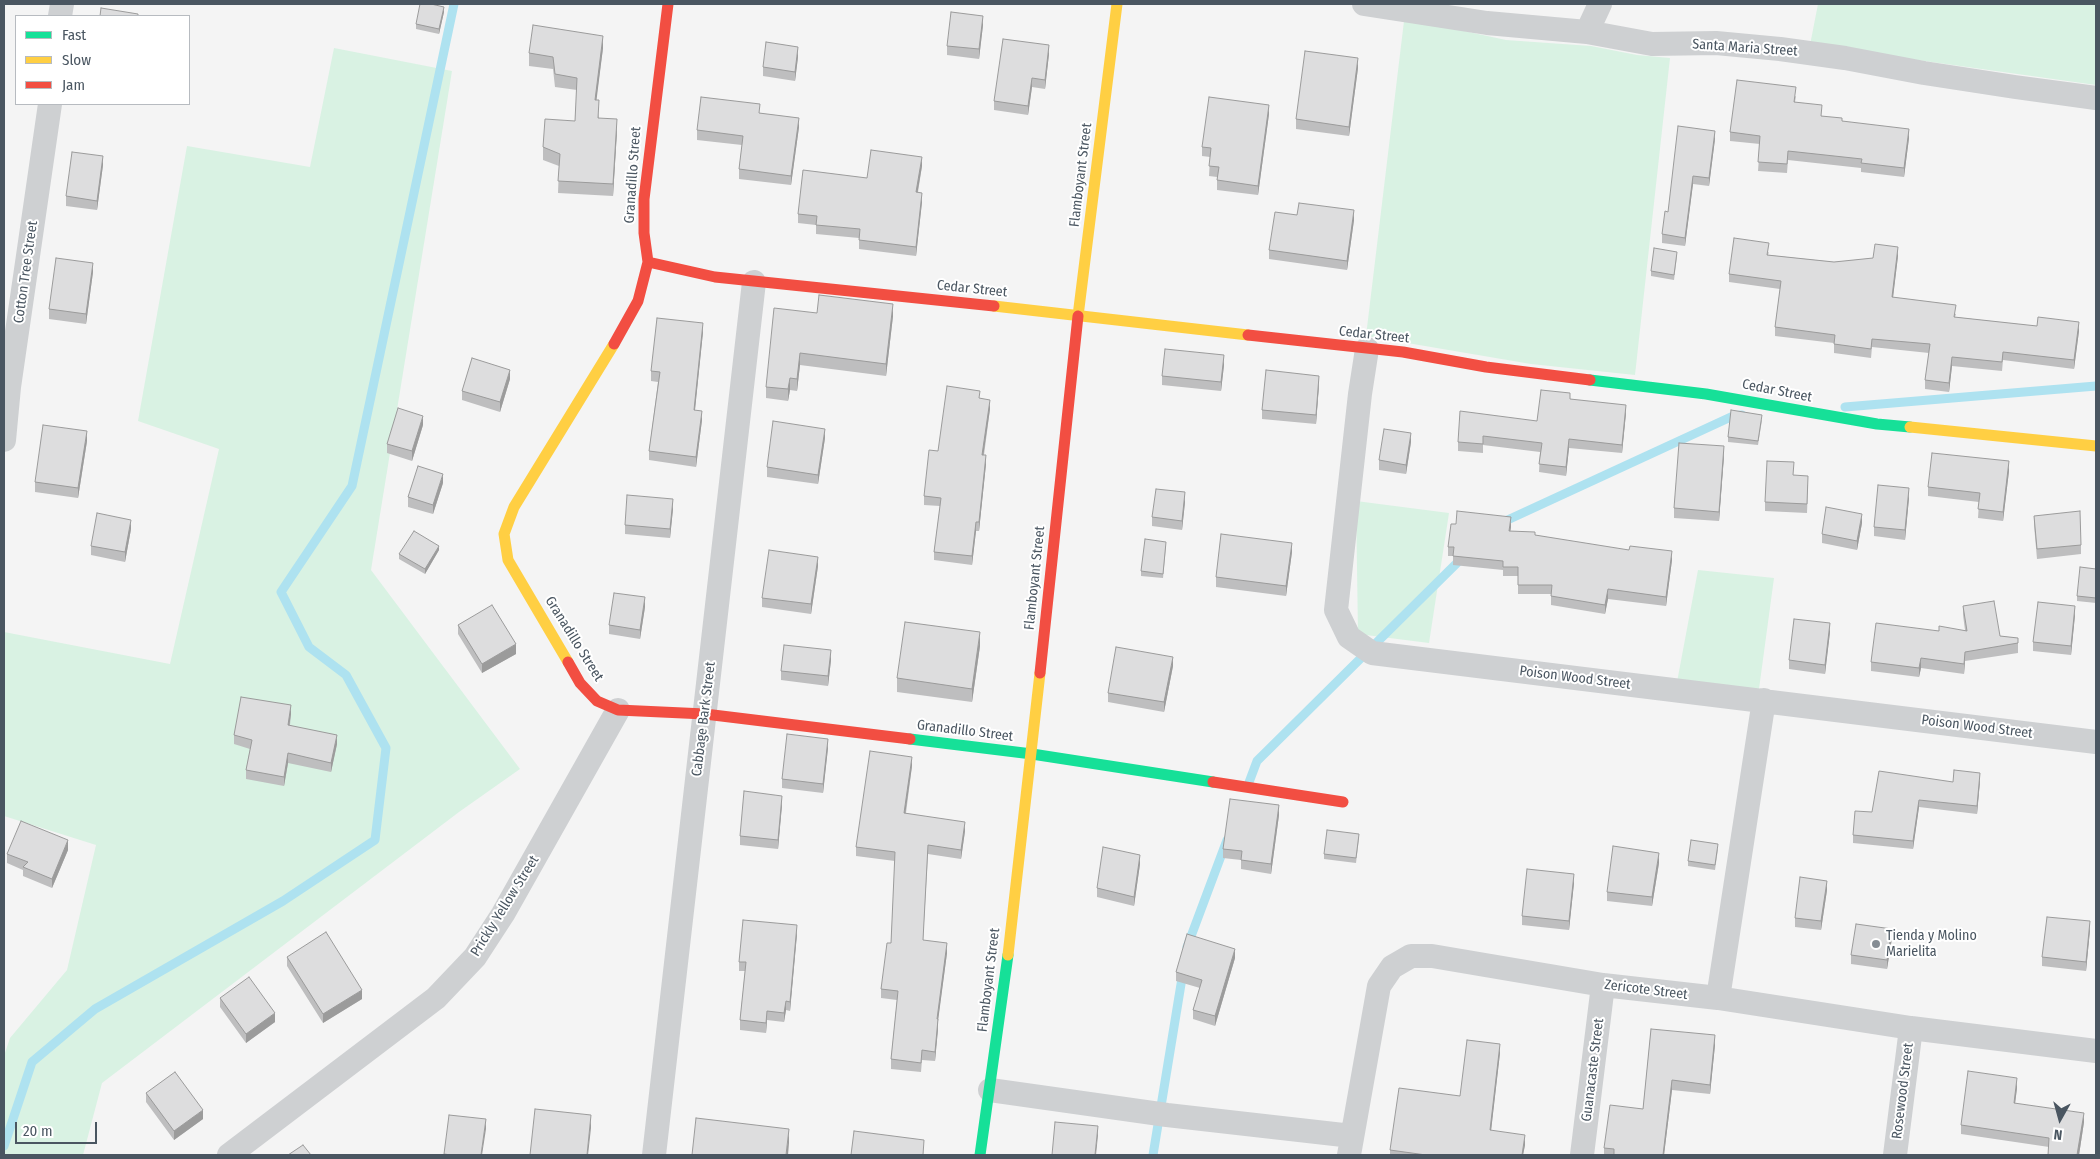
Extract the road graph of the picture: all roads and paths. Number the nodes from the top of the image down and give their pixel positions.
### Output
1 (668, 4) edge
2 (1117, 4) edge
3 (1364, 4) edge
4 (1600, 4) edge
5 (1587, 32) junction
6 (2096, 98) edge
7 (50, 105) edge
8 (648, 262) junction
9 (754, 282) junction
10 (1078, 316) junction
11 (1367, 349) junction
12 (4, 440) edge
13 (2096, 446) edge
14 (1764, 700) junction
15 (618, 710) junction
16 (704, 714) junction
17 (2096, 742) edge
18 (1032, 754) junction
19 (1343, 802) dead end
20 (1603, 985) junction
21 (1718, 998) junction
22 (1911, 1028) junction
23 (2096, 1051) edge
24 (990, 1090) junction
25 (1350, 1146) edge
26 (229, 1155) edge
27 (654, 1155) edge
28 (980, 1155) edge
29 (1582, 1155) edge
30 (1895, 1155) edge

1 - 8 street, Granadillo Street
2 - 10 street, Flamboyant Street
3 - 5 street, Santa Maria Street
4 - 5 street
5 - 6 street, Santa Maria Street
7 - 12 street, Cotton Tree Street
8 - 9 street, Cedar Street
8 - 15 street, Granadillo Street
9 - 10 street, Cedar Street
9 - 16 street, Cabbage Bark Street
10 - 11 street, Cedar Street
10 - 18 street, Flamboyant Street
11 - 13 street, Cedar Street
11 - 14 street, Poison Wood Street
14 - 17 street, Poison Wood Street
14 - 21 street
15 - 16 street, Granadillo Street
15 - 26 street, Prickly Yellow Street
16 - 18 street, Granadillo Street
16 - 27 street, Cabbage Bark Street
18 - 19 street, Granadillo Street
18 - 24 street, Flamboyant Street
20 - 21 street, Zericote Street
20 - 25 street, Zericote Street
20 - 29 street, Guanacaste Street
21 - 22 street, Zericote Street
22 - 23 street, Zericote Street
22 - 30 street, Rosewood Street
24 - 25 street
24 - 28 street, Flamboyant Street

